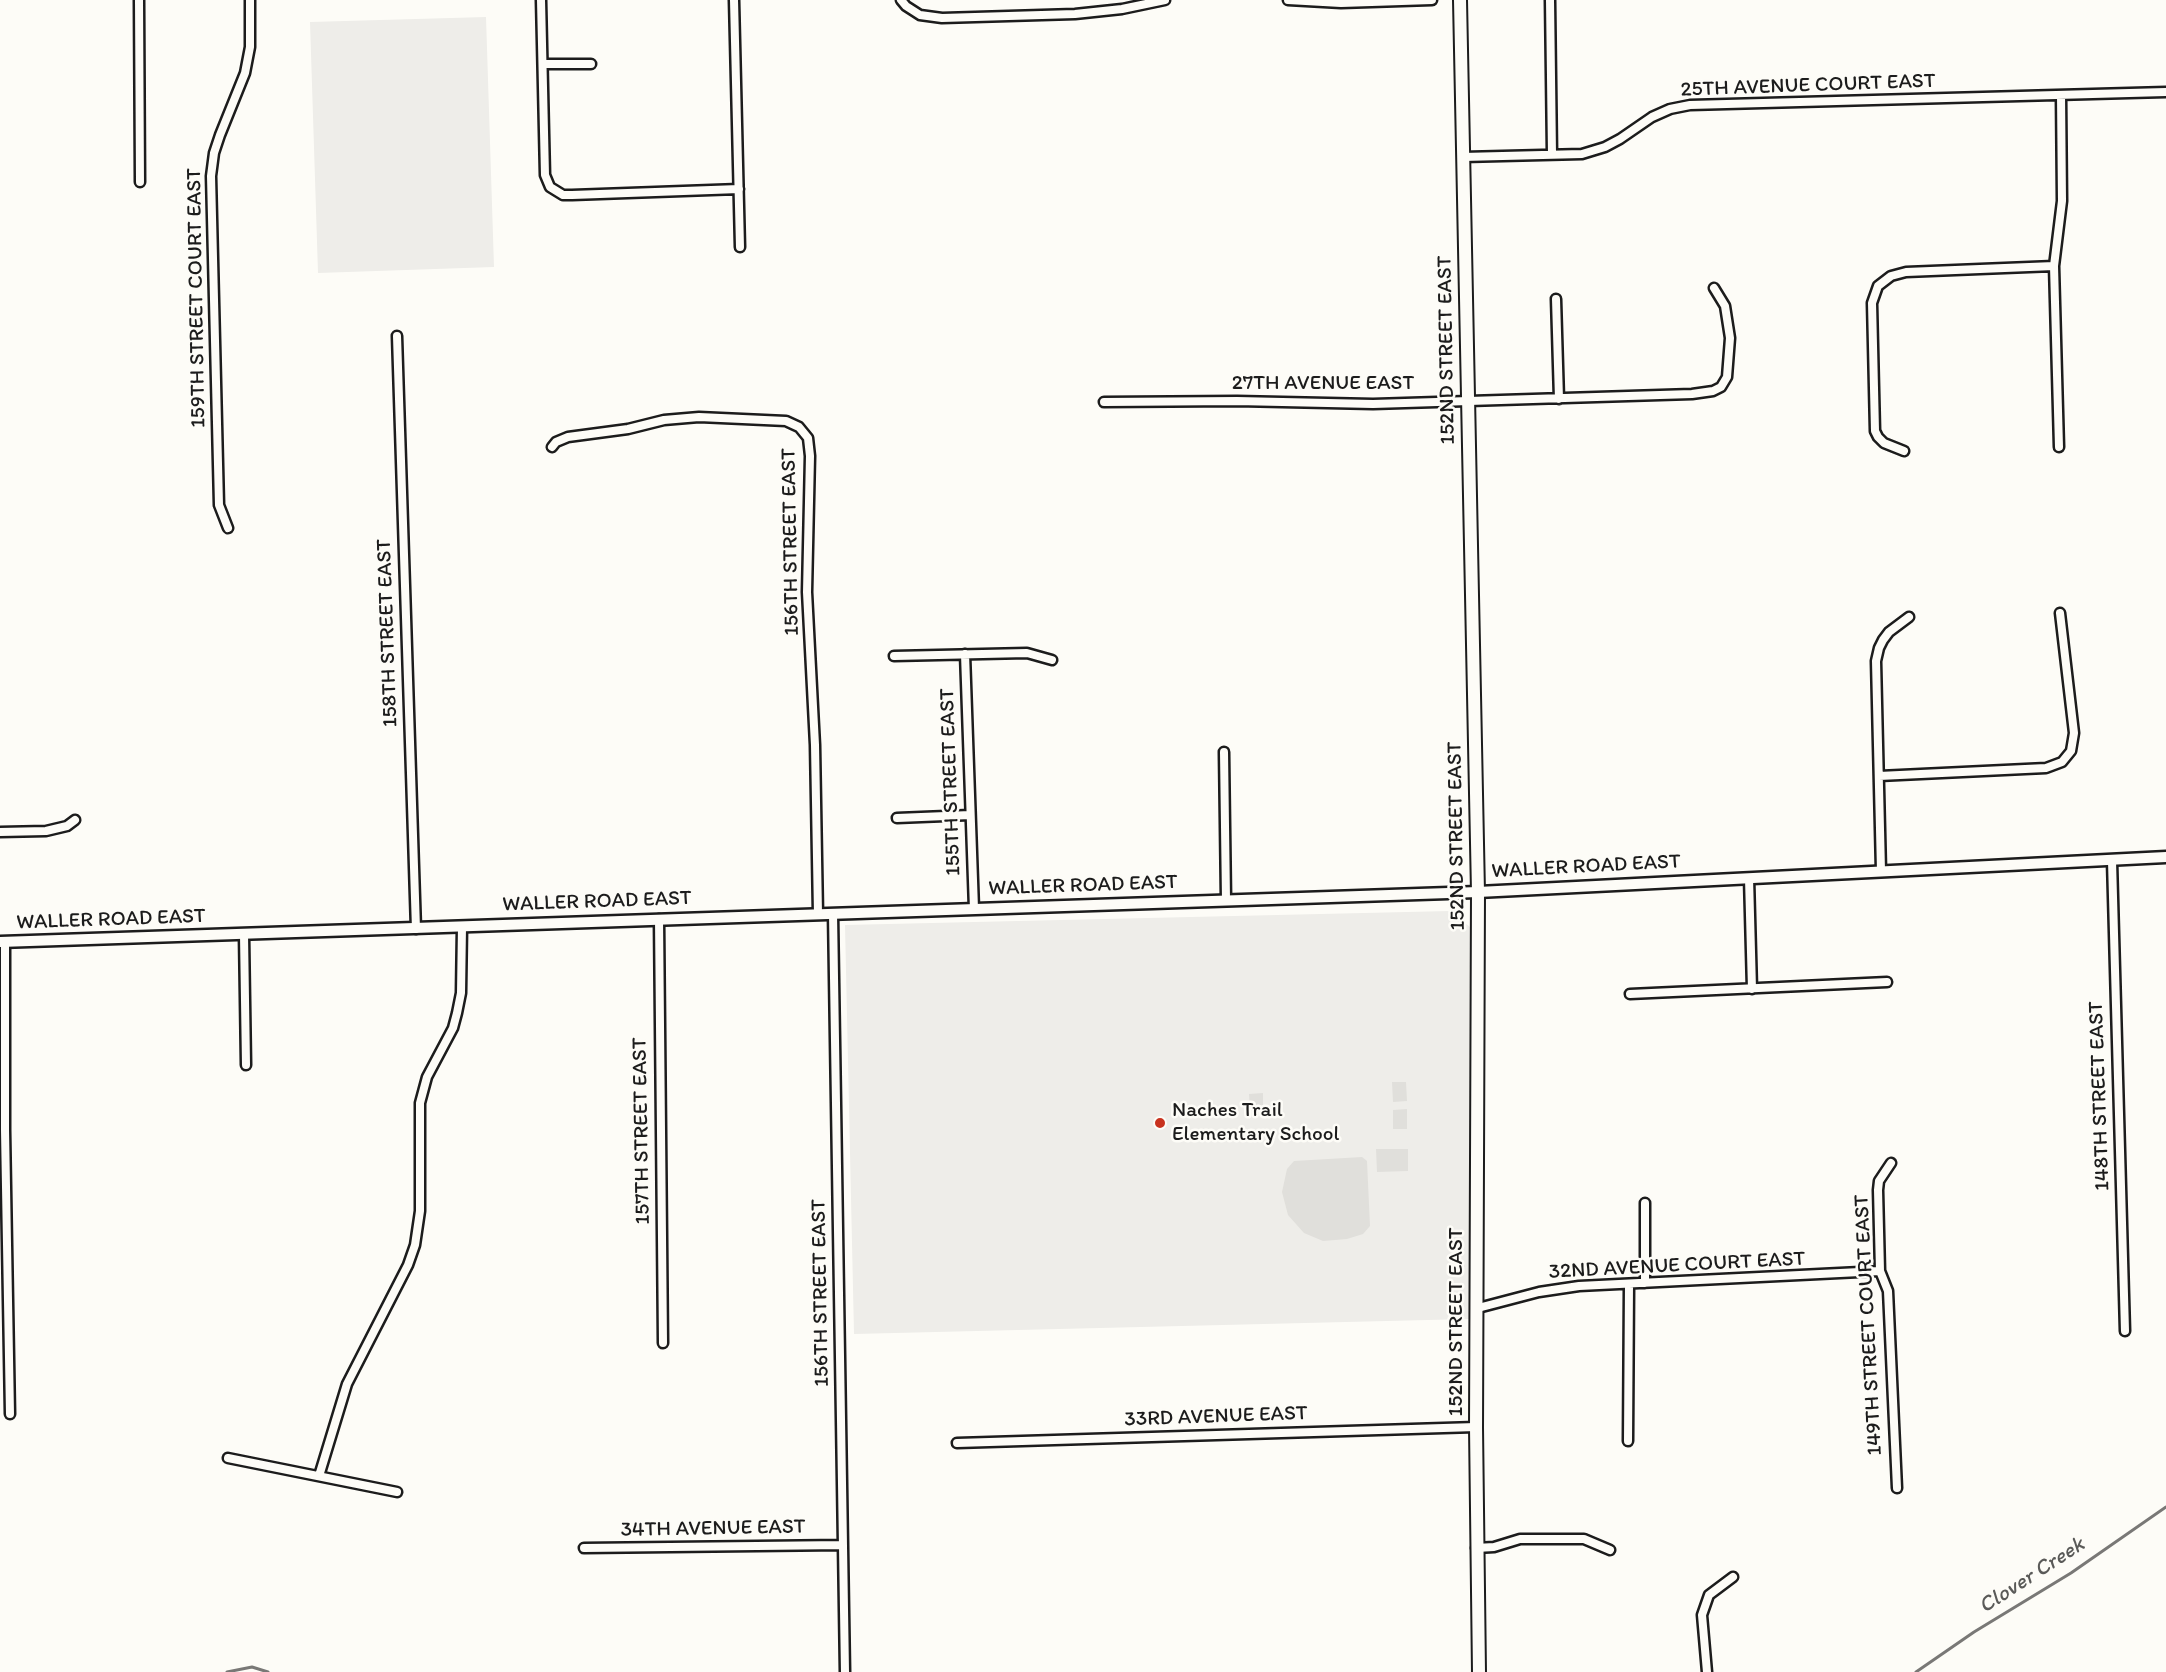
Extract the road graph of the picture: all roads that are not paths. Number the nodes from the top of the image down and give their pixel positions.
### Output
1 (139, 0) edge
2 (250, 0) edge
3 (541, 0) edge
4 (734, 0) edge
5 (1165, 0) edge
6 (1288, 0) edge
7 (1432, 0) edge
8 (1460, 0) edge
9 (1550, 0) edge
10 (904, 3) edge
11 (543, 64) junction
12 (591, 64) dead end
13 (2166, 92) edge
14 (2061, 95) junction
15 (1552, 154) junction
16 (1463, 158) junction
17 (140, 182) dead end
18 (739, 189) junction
19 (740, 247) dead end
20 (2054, 266) junction
21 (1714, 288) dead end
22 (1556, 299) dead end
23 (397, 336) dead end
24 (1559, 399) junction
25 (1468, 401) junction
26 (1104, 402) dead end
27 (552, 447) dead end
28 (2059, 447) dead end
29 (1904, 451) dead end
30 (228, 528) dead end
31 (2060, 613) dead end
32 (1909, 617) dead end
33 (964, 654) junction
34 (894, 656) dead end
35 (1052, 660) dead end
36 (1224, 753) dead end
37 (1879, 776) junction
38 (970, 815) junction
39 (897, 818) dead end
40 (75, 820) dead end
41 (0, 832) edge
42 (2166, 858) edge
43 (2112, 861) junction
44 (1881, 871) junction
45 (1749, 878) junction
46 (1478, 892) junction
47 (1226, 900) junction
48 (974, 909) junction
49 (818, 914) junction
50 (833, 914) junction
51 (659, 919) junction
52 (462, 927) junction
53 (416, 929) junction
54 (244, 935) junction
55 (2, 942) edge
56 (1887, 982) dead end
57 (1752, 989) junction
58 (1630, 994) dead end
59 (246, 1065) dead end
60 (1891, 1163) dead end
61 (1645, 1203) dead end
62 (1880, 1271) junction
63 (1645, 1283) junction
64 (1629, 1285) junction
65 (1478, 1308) junction
66 (2125, 1331) dead end
67 (663, 1343) dead end
68 (10, 1414) dead end
69 (1476, 1426) junction
70 (1628, 1441) dead end
71 (957, 1443) dead end
72 (228, 1458) dead end
73 (320, 1476) junction
74 (1897, 1488) dead end
75 (397, 1492) dead end
76 (843, 1545) junction
77 (584, 1548) dead end
78 (1476, 1548) junction
79 (1610, 1550) dead end
80 (1733, 1577) dead end
81 (845, 1672) edge
82 (1479, 1672) edge
83 (1707, 1672) edge

1 - 17 street
2 - 30 street, 159TH STREET COURT EAST
3 - 11 street
4 - 18 street
5 - 10 street
6 - 7 street
8 - 16 main road, 152ND STREET EAST
9 - 15 street
11 - 12 street
11 - 18 street
13 - 14 street, 25TH AVENUE COURT EAST
14 - 15 street, 25TH AVENUE COURT EAST
14 - 20 street
15 - 16 street, 25TH AVENUE COURT EAST
16 - 25 main road, 152ND STREET EAST
18 - 19 street
20 - 28 street
20 - 29 street
21 - 24 street, 27TH AVENUE EAST
22 - 24 street
23 - 53 street, 158TH STREET EAST
24 - 25 street, 27TH AVENUE EAST
25 - 26 street, 27TH AVENUE EAST
25 - 46 main road, 152ND STREET EAST
27 - 49 street, 156TH STREET EAST
31 - 37 street
32 - 37 street
33 - 34 street
33 - 35 street
33 - 38 street, 155TH STREET EAST
36 - 47 street
37 - 44 street
38 - 39 street
38 - 48 street, 155TH STREET EAST
40 - 41 street
42 - 43 street, WALLER ROAD EAST
43 - 44 street, WALLER ROAD EAST
43 - 66 street, 148TH STREET EAST
44 - 45 street, WALLER ROAD EAST
45 - 46 street, WALLER ROAD EAST
45 - 57 street
46 - 47 street, WALLER ROAD EAST
46 - 65 main road, 152ND STREET EAST
47 - 48 street, WALLER ROAD EAST
48 - 50 street, WALLER ROAD EAST
49 - 50 street, WALLER ROAD EAST
49 - 51 street, WALLER ROAD EAST
50 - 76 street, 156TH STREET EAST
51 - 52 street, WALLER ROAD EAST
51 - 67 street, 157TH STREET EAST
52 - 53 street, WALLER ROAD EAST
52 - 73 street
53 - 54 street, WALLER ROAD EAST
54 - 55 street, WALLER ROAD EAST
54 - 59 street
55 - 68 street
56 - 57 street
57 - 58 street
60 - 62 street, 149TH STREET COURT EAST
61 - 63 street
62 - 63 street, 32ND AVENUE COURT EAST
62 - 74 street, 149TH STREET COURT EAST
63 - 64 street, 32ND AVENUE COURT EAST
64 - 65 street, 32ND AVENUE COURT EAST
64 - 70 street
65 - 69 main road, 152ND STREET EAST
69 - 71 street, 33RD AVENUE EAST
69 - 78 main road, 152ND STREET EAST
72 - 73 street
73 - 75 street
76 - 77 street, 34TH AVENUE EAST
76 - 81 street, 156TH STREET EAST
78 - 79 street
78 - 82 main road, 152ND STREET EAST
80 - 83 street

